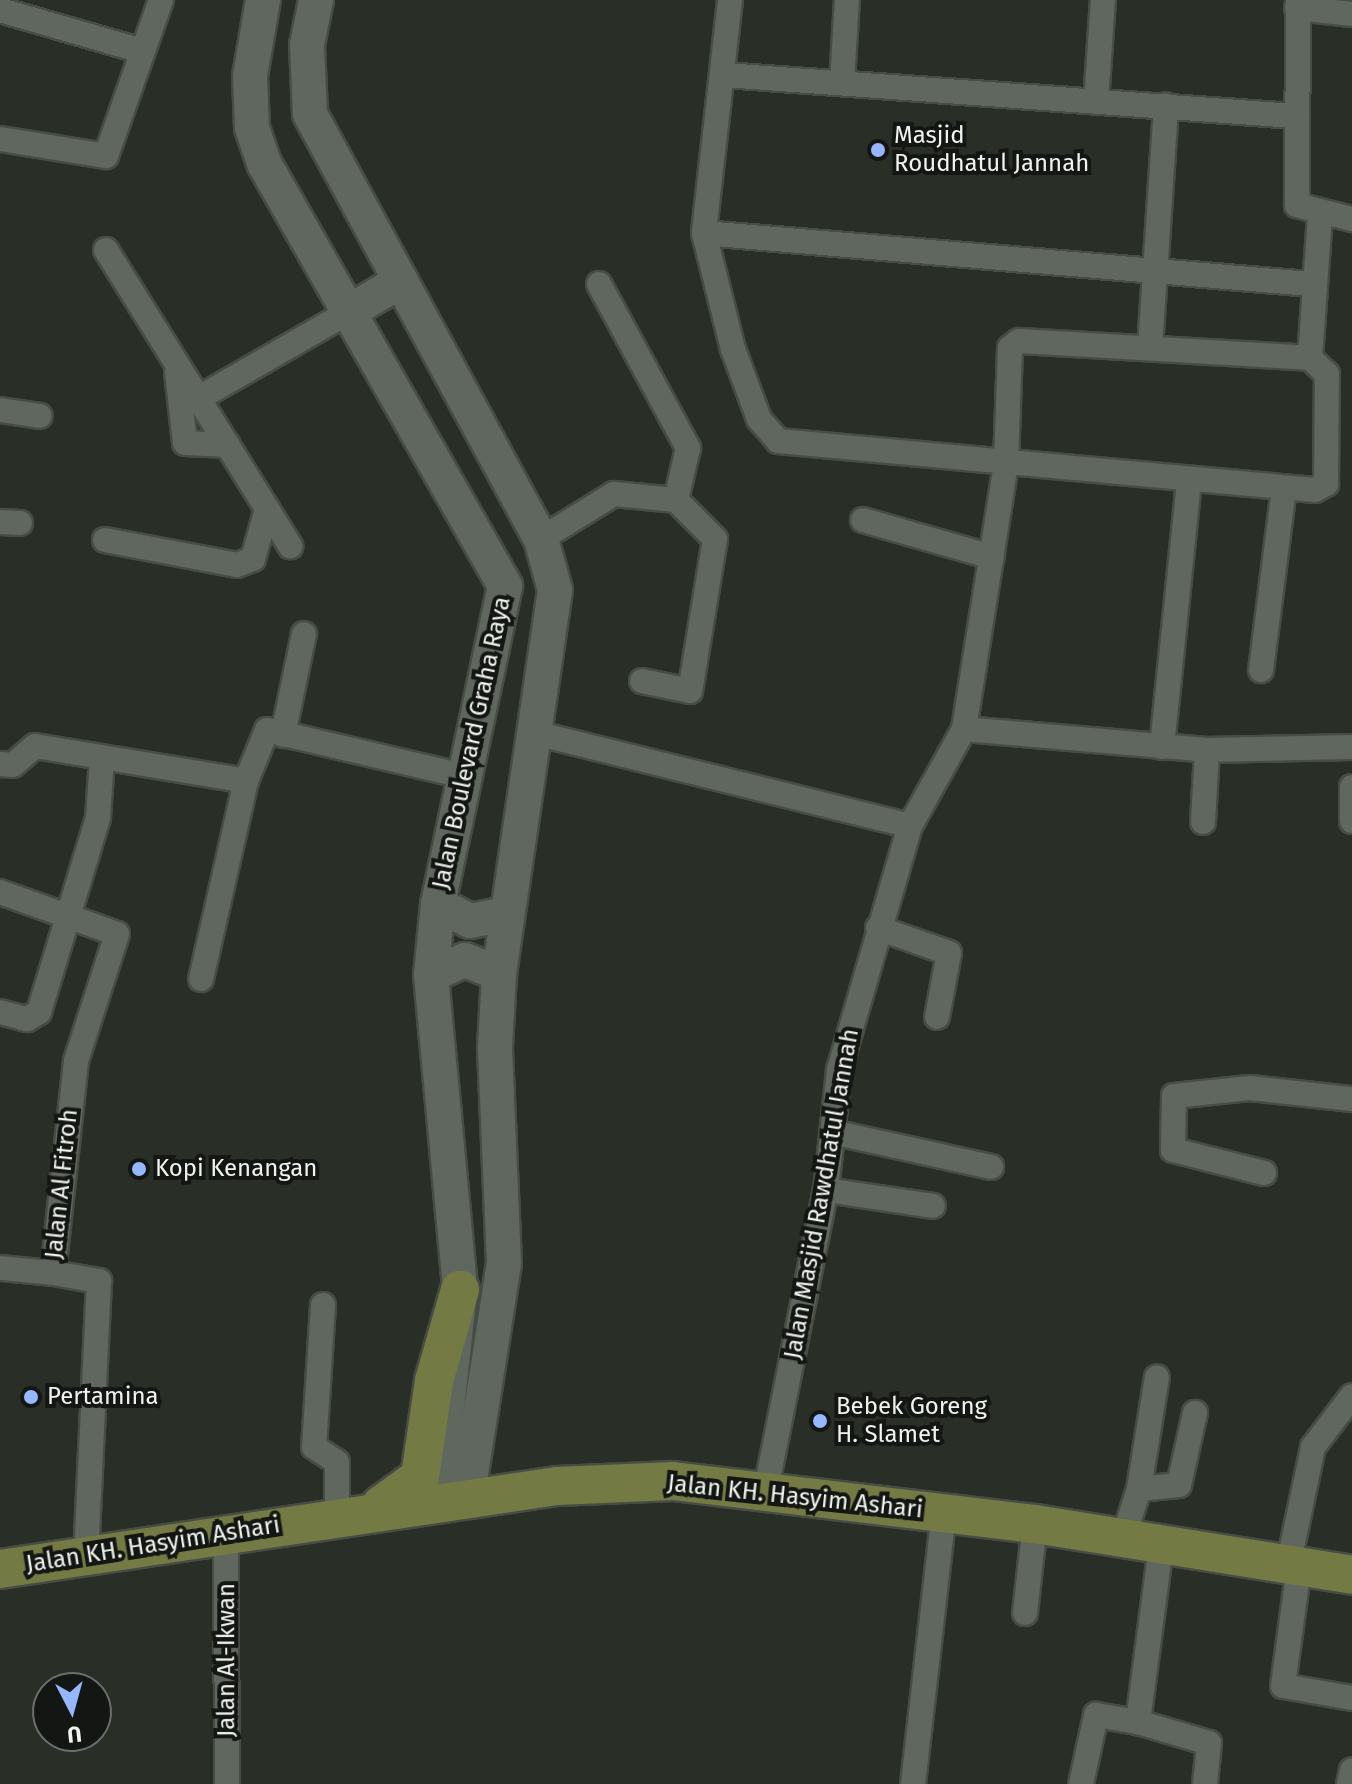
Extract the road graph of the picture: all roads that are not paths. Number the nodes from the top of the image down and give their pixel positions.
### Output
1 (161, 0) edge
2 (263, 0) edge
3 (316, 0) edge
4 (730, 0) edge
5 (847, 0) edge
6 (1103, 0) edge
7 (1297, 4) edge
8 (0, 10) edge
9 (1352, 14) edge
10 (139, 50) junction
11 (724, 75) junction
12 (842, 83) junction
13 (1096, 102) junction
14 (1166, 106) junction
15 (1295, 116) junction
16 (0, 139) edge
17 (1320, 216) junction
18 (1352, 219) edge
19 (704, 233) junction
20 (106, 250) dead end
21 (1155, 268) junction
22 (401, 281) junction
23 (599, 284) dead end
24 (1310, 284) junction
25 (350, 311) junction
26 (1150, 348) junction
27 (1310, 358) junction
28 (176, 363) junction
29 (199, 398) junction
30 (0, 410) edge
31 (40, 416) dead end
32 (1340, 424) edge
33 (228, 445) junction
34 (1006, 463) junction
35 (1189, 483) junction
36 (1284, 488) junction
37 (676, 500) junction
38 (267, 509) junction
39 (863, 520) dead end
40 (541, 539) junction
41 (105, 540) dead end
42 (290, 546) dead end
43 (992, 557) junction
44 (304, 634) dead end
45 (1261, 670) dead end
46 (642, 681) dead end
47 (964, 729) junction
48 (535, 733) junction
49 (283, 735) junction
50 (1162, 747) junction
51 (1352, 747) edge
52 (1207, 750) junction
53 (102, 758) junction
54 (0, 764) edge
55 (468, 777) junction
56 (246, 781) junction
57 (1352, 787) edge
58 (1352, 821) edge
59 (1203, 822) dead end
60 (910, 826) junction
61 (0, 892) edge
62 (438, 904) junction
63 (507, 914) junction
64 (72, 915) junction
65 (878, 928) junction
66 (499, 974) junction
67 (431, 975) junction
68 (201, 979) dead end
69 (937, 1017) dead end
70 (2, 1020) edge
71 (1352, 1099) edge
72 (832, 1132) junction
73 (991, 1167) dead end
74 (1264, 1173) dead end
75 (826, 1190) junction
76 (933, 1206) dead end
77 (0, 1268) edge
78 (53, 1273) junction
79 (460, 1290) junction
80 (323, 1305) dead end
81 (1157, 1377) dead end
82 (1352, 1396) edge
83 (1195, 1413) dead end
84 (766, 1489) junction
85 (1139, 1489) junction
86 (452, 1500) junction
87 (350, 1513) junction
88 (944, 1513) junction
89 (1035, 1524) junction
90 (226, 1535) junction
91 (1122, 1542) junction
92 (1161, 1547) junction
93 (86, 1556) junction
94 (1293, 1566) junction
95 (0, 1569) edge
96 (1352, 1575) edge
97 (1025, 1613) dead end
98 (1352, 1698) edge
99 (1138, 1722) junction
100 (1352, 1770) edge
101 (227, 1784) edge
102 (913, 1784) edge
103 (1081, 1784) edge
104 (1205, 1784) edge
105 (1349, 1784) edge

1 - 10 street
2 - 25 main road, Jalan Boulevard Graha Raya
3 - 22 main road
4 - 11 street
5 - 12 street
6 - 13 street
7 - 9 street
7 - 15 street
8 - 10 street
10 - 16 street
11 - 12 street
11 - 19 street
12 - 13 street
13 - 14 street
14 - 15 street
14 - 21 street
15 - 17 street
17 - 18 street
17 - 24 street
19 - 21 street
19 - 34 street
20 - 28 street
21 - 24 street
21 - 26 street
22 - 25 main road
22 - 40 main road
23 - 37 street
24 - 27 street
25 - 29 street
25 - 55 main road, Jalan Boulevard Graha Raya
26 - 27 street
26 - 34 street, Jalan Masjid Rawdhatul Jannah
27 - 32 street
28 - 29 street
28 - 33 street
29 - 33 street
30 - 31 street
32 - 36 street
33 - 38 street
34 - 35 street
34 - 43 street, Jalan Masjid Rawdhatul Jannah
35 - 36 street
35 - 50 street
36 - 45 street
37 - 40 street
37 - 46 street
38 - 41 street
38 - 42 street
39 - 43 street
40 - 48 main road
43 - 47 street, Jalan Masjid Rawdhatul Jannah
44 - 49 street
47 - 50 street
47 - 60 street, Jalan Masjid Rawdhatul Jannah
48 - 60 street
48 - 63 main road
49 - 55 street
49 - 56 street
50 - 52 street
51 - 52 street
52 - 59 street
53 - 54 street
53 - 56 street
53 - 64 street
55 - 62 main road, Jalan Boulevard Graha Raya
56 - 68 street
57 - 58 street
60 - 65 street, Jalan Masjid Rawdhatul Jannah
61 - 64 street
62 - 63 main road
62 - 67 main road, Jalan Boulevard Graha Raya
63 - 66 main road
64 - 70 street
64 - 78 street, Jalan Al Fitroh
65 - 69 street
65 - 72 street, Jalan Masjid Rawdhatul Jannah
66 - 67 main road
66 - 86 main road
67 - 79 main road, Jalan Boulevard Graha Raya
71 - 74 street
72 - 73 street
72 - 75 street, Jalan Masjid Rawdhatul Jannah
75 - 76 street
75 - 84 street, Jalan Masjid Rawdhatul Jannah
77 - 78 street
78 - 93 street, Jalan Al Fitroh
79 - 86 main road, Jalan Boulevard Graha Raya
79 - 87 main road
80 - 87 street
81 - 85 street
82 - 94 street
83 - 85 street
84 - 86 main road, Jalan KH. Hasyim Ashari
84 - 88 main road, Jalan KH. Hasyim Ashari
85 - 91 street
86 - 87 main road, Jalan KH. Hasyim Ashari
87 - 90 main road, Jalan KH. Hasyim Ashari
88 - 89 main road, Jalan KH. Hasyim Ashari
88 - 102 street
89 - 91 main road, Jalan KH. Hasyim Ashari
89 - 97 street
90 - 93 main road, Jalan KH. Hasyim Ashari
90 - 101 street, Jalan Al-Ikwan
91 - 92 main road, Jalan KH. Hasyim Ashari
92 - 94 main road, Jalan KH. Hasyim Ashari
92 - 99 street
93 - 95 main road, Jalan KH. Hasyim Ashari
94 - 96 main road, Jalan KH. Hasyim Ashari
94 - 98 street
99 - 103 street
99 - 104 street
100 - 105 street

